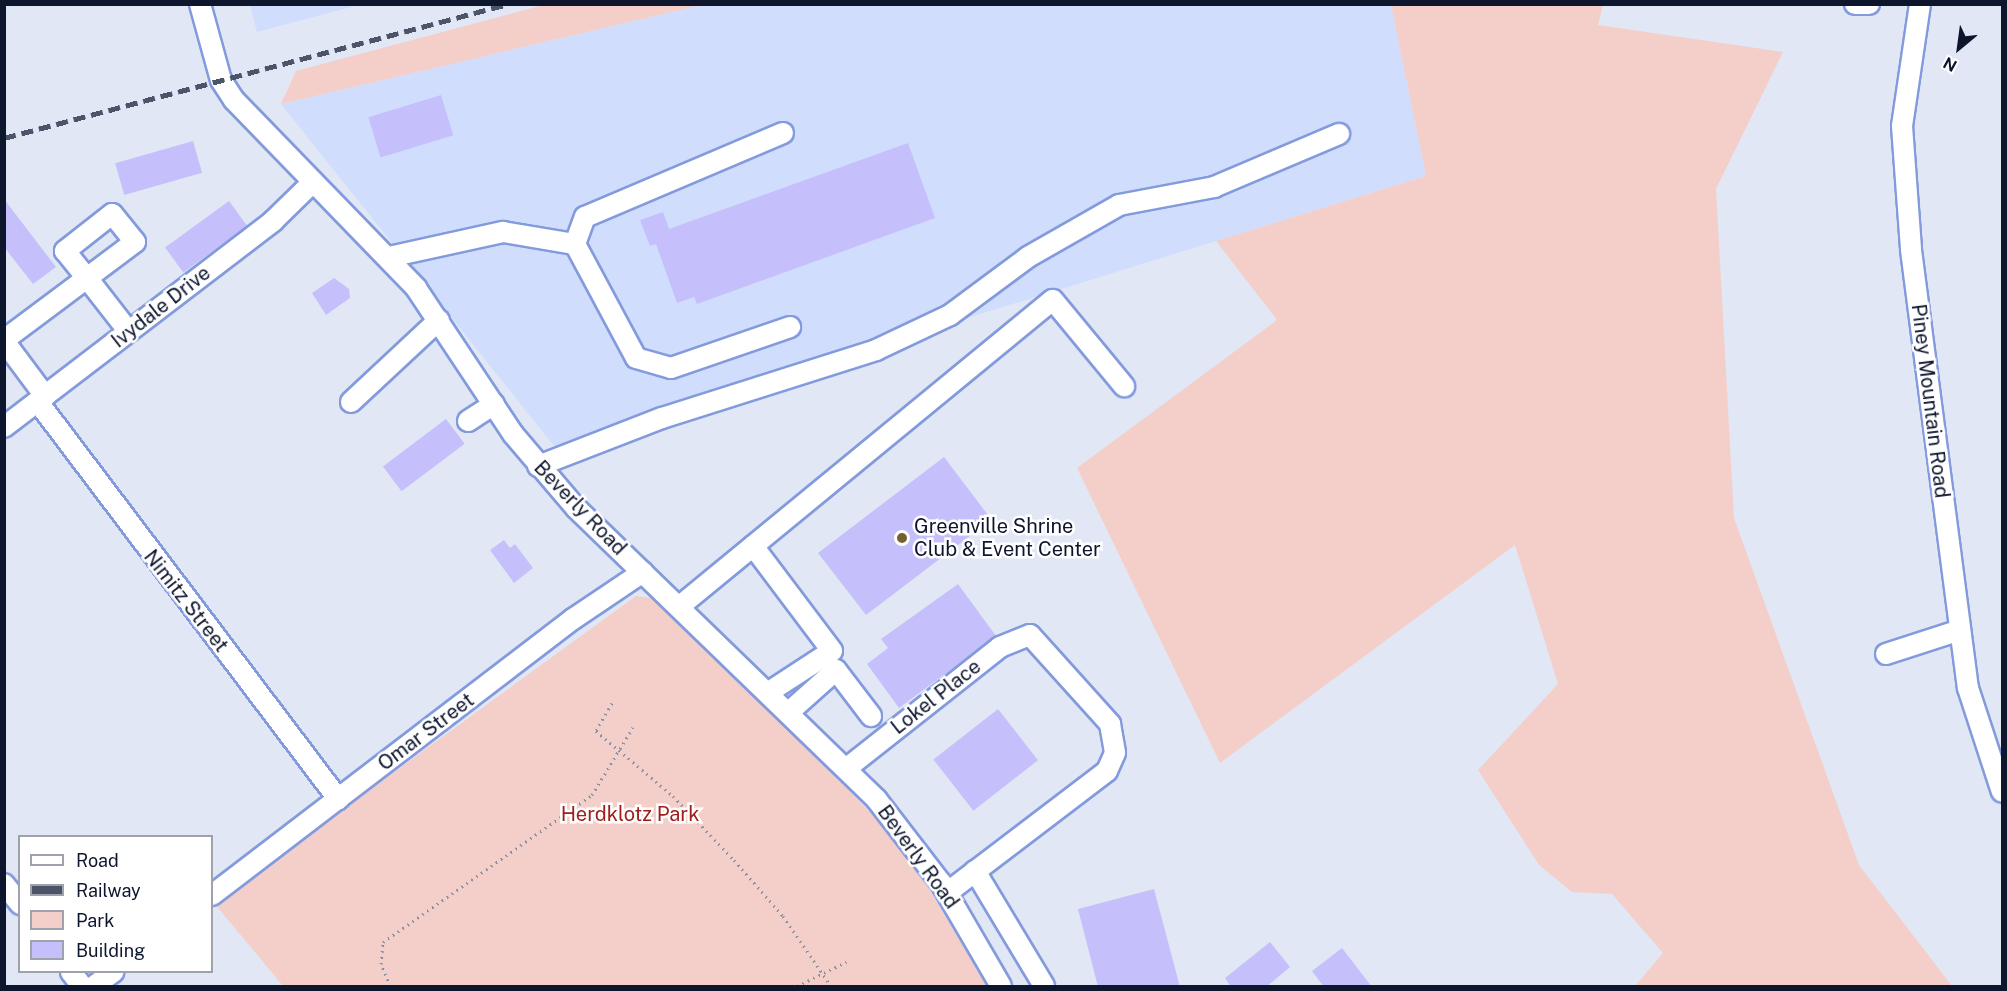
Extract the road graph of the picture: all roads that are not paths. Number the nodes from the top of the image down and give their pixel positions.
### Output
1 (200, 4) edge
2 (1855, 4) edge
3 (1869, 4) edge
4 (1920, 4) edge
5 (783, 133) dead end
6 (1339, 134) dead end
7 (313, 182) junction
8 (575, 244) junction
9 (389, 257) junction
10 (439, 320) junction
11 (790, 327) dead end
12 (129, 332) junction
13 (4, 341) edge
14 (1124, 386) dead end
15 (42, 399) junction
16 (351, 402) dead end
17 (494, 404) junction
18 (468, 421) dead end
19 (4, 427) edge
20 (538, 466) junction
21 (753, 546) junction
22 (643, 572) junction
23 (680, 606) junction
24 (1960, 630) junction
25 (1886, 654) dead end
26 (769, 692) junction
27 (789, 712) junction
28 (871, 716) dead end
29 (848, 768) junction
30 (2002, 792) edge
31 (338, 799) junction
32 (975, 871) junction
33 (4, 884) edge
34 (947, 893) junction
35 (213, 894) edge
36 (18, 902) edge
37 (72, 973) edge
38 (112, 973) edge
39 (82, 987) edge
40 (94, 987) edge
41 (1001, 987) edge
42 (1044, 987) edge

1 - 7 street, Beverly Road
2 - 3 street
4 - 24 street, Piney Mountain Road
5 - 8 street
6 - 20 street
7 - 9 street, Beverly Road
7 - 12 street, Ivydale Drive
8 - 9 street
8 - 11 street
9 - 10 street, Beverly Road
10 - 16 street
10 - 17 street, Beverly Road
12 - 13 street
12 - 15 street, Ivydale Drive
13 - 15 street, Nimitz Street
14 - 21 street
15 - 19 street, Ivydale Drive
15 - 31 street, Nimitz Street
17 - 18 street
17 - 20 street, Beverly Road
20 - 22 street, Beverly Road
21 - 23 street
21 - 26 street
22 - 23 street, Beverly Road
22 - 31 street, Omar Street
23 - 26 street, Beverly Road
24 - 25 street
24 - 30 street, Piney Mountain Road
26 - 27 street, Beverly Road
27 - 28 street
27 - 29 street, Beverly Road
29 - 32 street, Lokel Place
29 - 34 street, Beverly Road
31 - 35 street, Omar Street
32 - 34 street
32 - 42 street
33 - 36 street
34 - 41 street, Beverly Road
37 - 39 street
38 - 40 street

